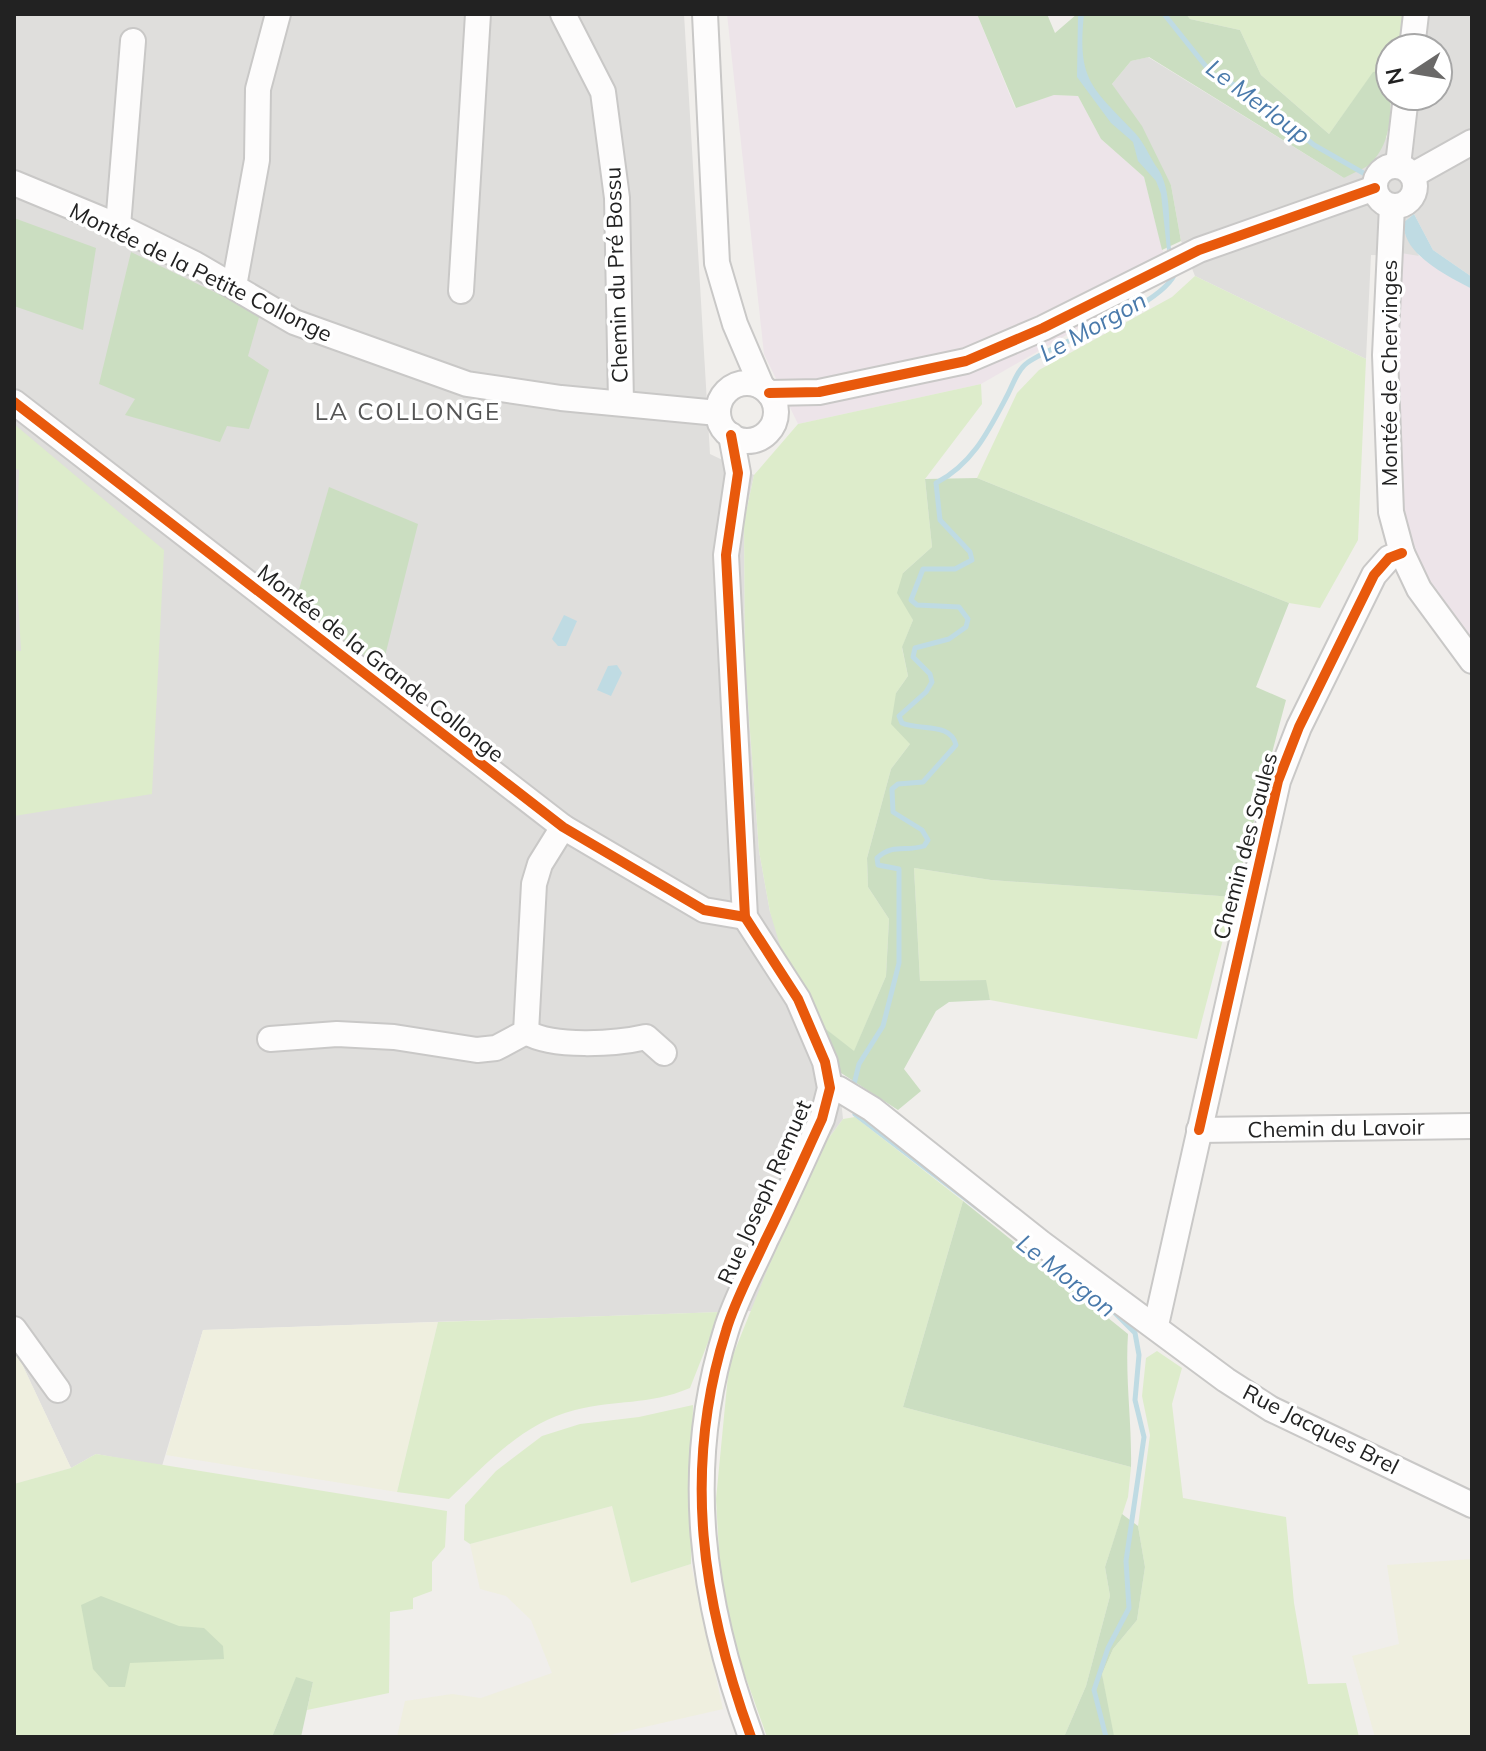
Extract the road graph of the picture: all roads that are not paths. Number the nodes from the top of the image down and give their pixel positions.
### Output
1 (278, 14) edge
2 (478, 14) edge
3 (563, 14) edge
4 (705, 14) edge
5 (133, 41) dead end
6 (1406, 112) edge
7 (1472, 142) edge
8 (1405, 170) junction
9 (14, 183) edge
10 (1375, 188) junction
11 (1392, 206) junction
12 (118, 226) junction
13 (234, 286) junction
14 (461, 291) dead end
15 (735, 324) junction
16 (728, 390) junction
17 (765, 390) junction
18 (819, 392) junction
19 (14, 402) edge
20 (621, 402) junction
21 (718, 413) junction
22 (764, 434) junction
23 (731, 435) junction
24 (738, 473) junction
25 (1402, 553) junction
26 (1472, 661) edge
27 (563, 827) junction
28 (745, 917) junction
29 (526, 1032) junction
30 (270, 1039) dead end
31 (664, 1053) dead end
32 (830, 1088) junction
33 (1472, 1126) edge
34 (1199, 1130) junction
35 (1156, 1325) junction
36 (14, 1329) edge
37 (58, 1390) dead end
38 (1472, 1505) edge
39 (751, 1737) edge

1 - 13 street
2 - 14 street
3 - 20 street, Chemin du Pré Bossu
4 - 15 street
5 - 12 street
6 - 8 street
7 - 8 street
8 - 10 street
8 - 11 street
9 - 12 street, Montée de la Petite Collonge
10 - 11 street
10 - 18 street
11 - 25 street, Montée de Chervinges
12 - 13 street, Montée de la Petite Collonge
13 - 20 street, Montée de la Petite Collonge
15 - 16 street
15 - 17 street
16 - 17 street
16 - 21 street
17 - 18 street
17 - 22 street
18 - 22 street
19 - 27 street, Montée de la Grande Collonge
20 - 21 street, Montée de la Petite Collonge
21 - 23 street
22 - 23 street
22 - 24 street
23 - 24 street, Rue Joseph Remuet
24 - 28 street, Rue Joseph Remuet
25 - 26 street, Montée de Chervinges
25 - 34 street, Chemin des Saules
27 - 28 street, Montée de la Grande Collonge
27 - 29 street
28 - 32 street, Rue Joseph Remuet
29 - 30 street
29 - 31 street
32 - 35 street, Rue Jacques Brel
32 - 39 street, Rue Joseph Remuet
33 - 34 street, Chemin du Lavoir
34 - 35 street, Chemin des Saules
35 - 38 street, Rue Jacques Brel
36 - 37 street

